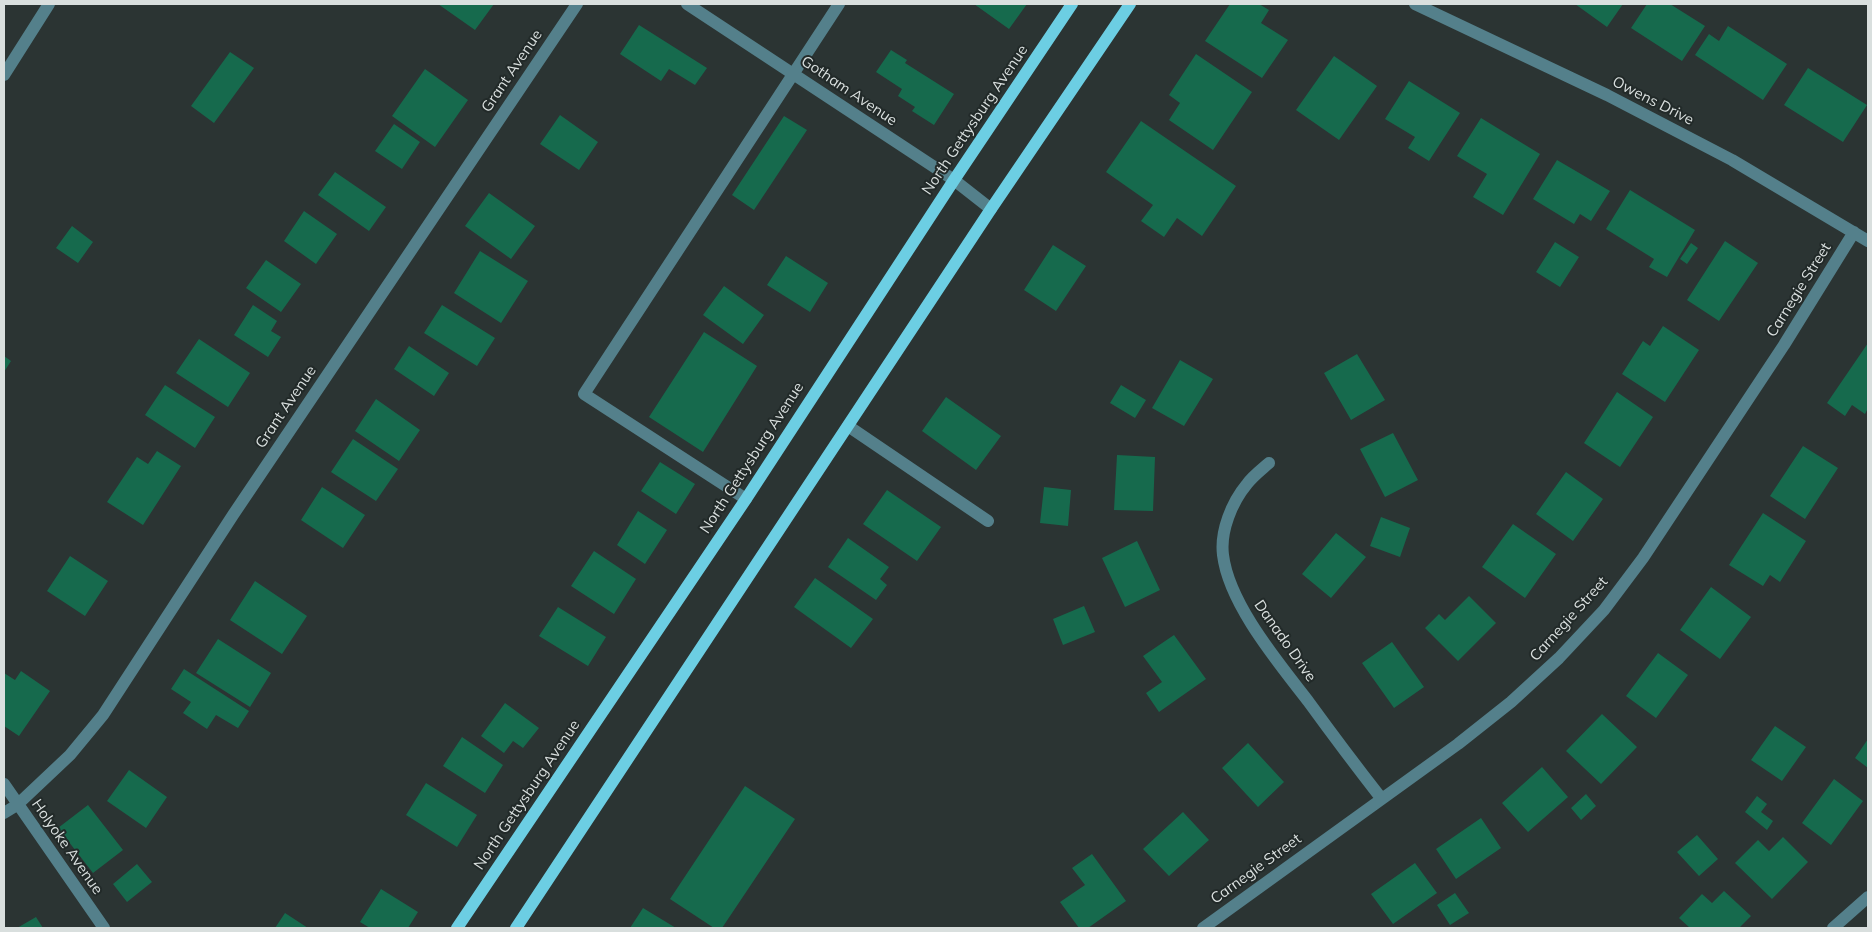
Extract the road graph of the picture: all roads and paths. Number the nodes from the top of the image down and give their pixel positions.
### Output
1 (49, 4) edge
2 (577, 4) edge
3 (687, 4) edge
4 (839, 4) edge
5 (1072, 4) edge
6 (1130, 4) edge
7 (1416, 4) edge
8 (794, 74) junction
9 (4, 75) edge
10 (954, 180) junction
11 (991, 209) junction
12 (1854, 232) junction
13 (1868, 241) edge
14 (848, 426) junction
15 (1268, 463) dead end
16 (746, 499) junction
17 (988, 521) dead end
18 (4, 784) edge
19 (1381, 798) junction
20 (17, 805) junction
21 (4, 813) edge
22 (1868, 897) edge
23 (104, 928) edge
24 (457, 928) edge
25 (516, 928) edge
26 (1202, 928) edge
27 (1833, 928) edge

1 - 9 street
2 - 20 street, Grant Avenue
3 - 8 street, Gotham Avenue
4 - 8 street
5 - 10 main road, North Gettysburg Avenue
6 - 11 main road
7 - 12 street, Owens Drive
8 - 10 street, Gotham Avenue
8 - 16 street
10 - 11 street, Gotham Avenue
10 - 16 main road, North Gettysburg Avenue
11 - 14 main road
12 - 13 street, Owens Drive
12 - 19 street, Carnegie Street
14 - 17 street
14 - 25 main road
15 - 19 street, Danado Drive
16 - 24 main road, North Gettysburg Avenue
18 - 20 street, Holyoke Avenue
19 - 26 street, Carnegie Street
20 - 21 street, Grant Avenue
20 - 23 street, Holyoke Avenue
22 - 27 street

